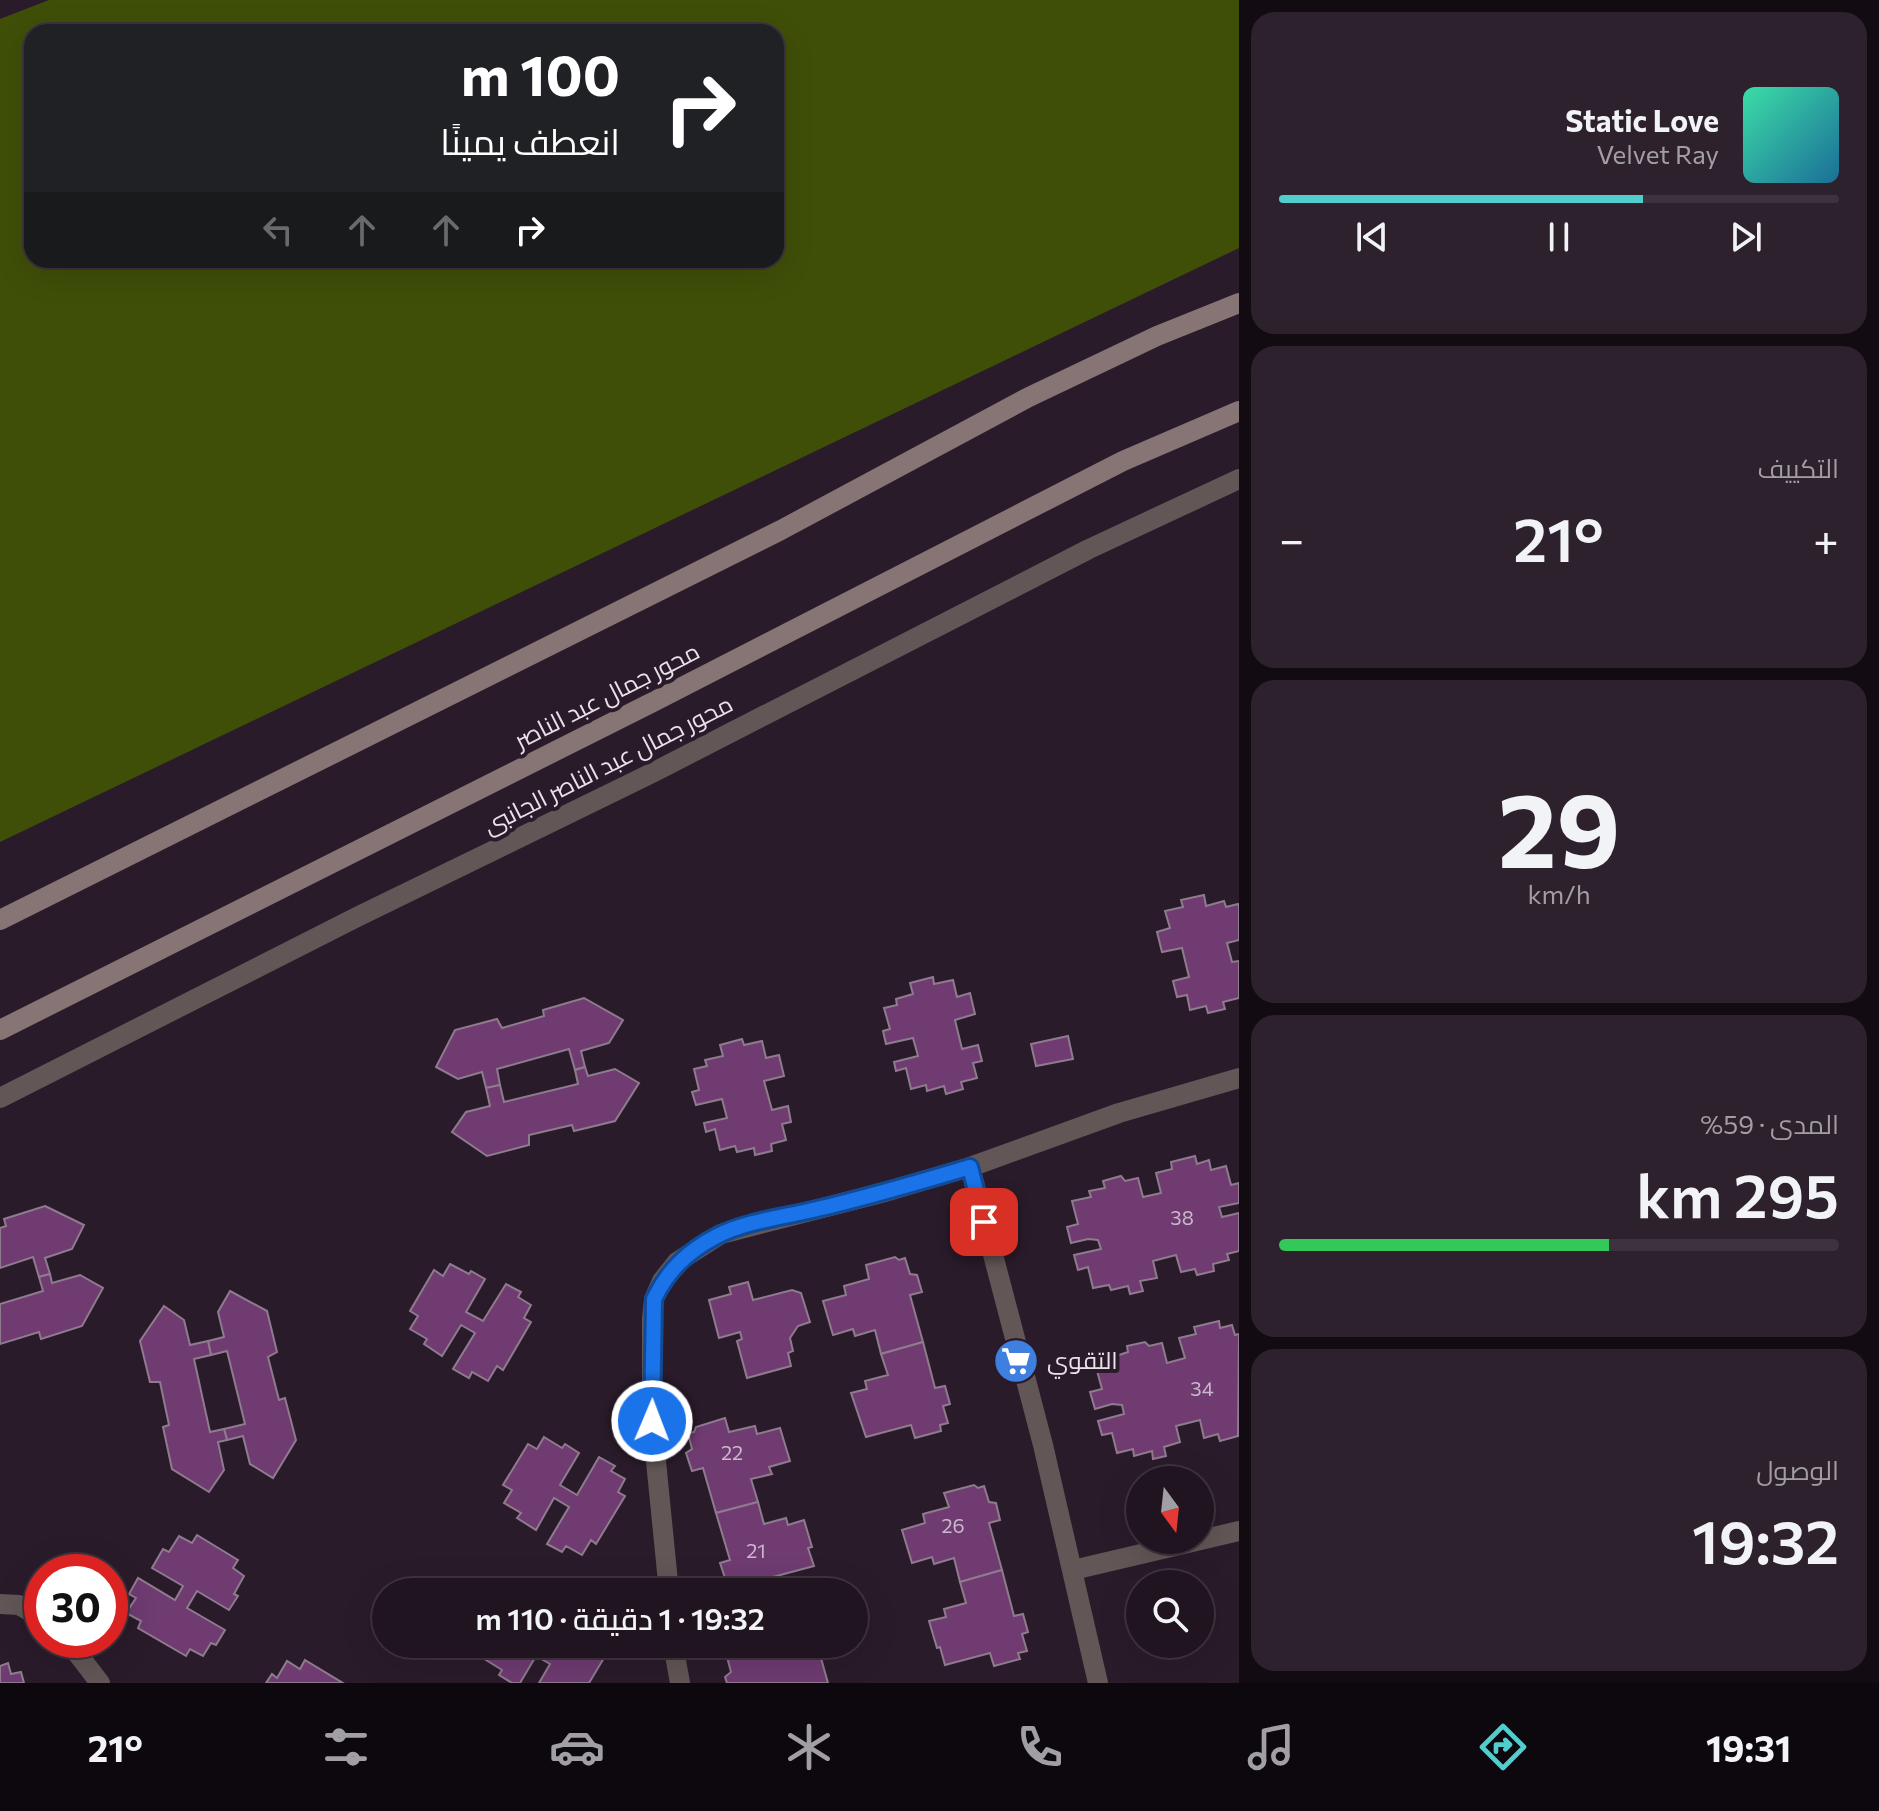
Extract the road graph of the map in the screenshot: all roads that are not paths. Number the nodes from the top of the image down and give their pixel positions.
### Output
1 (1239, 303) edge
2 (1239, 411) edge
3 (1239, 479) edge
4 (0, 920) edge
5 (0, 1030) edge
6 (1239, 1078) edge
7 (0, 1098) edge
8 (970, 1167) junction
9 (1239, 1531) edge
10 (1073, 1570) junction
11 (668, 1578) edge
12 (0, 1604) edge
13 (24, 1608) edge
14 (81, 1658) edge
15 (676, 1658) edge
16 (100, 1683) edge
17 (680, 1683) edge
18 (1098, 1683) edge

1 - 4 main road
2 - 5 main road, محور جمال عبد الناصر
3 - 7 street, محور جمال عبد الناصر الجانبى
6 - 8 street
8 - 10 street
8 - 11 street
9 - 10 street
10 - 18 street
12 - 13 street
14 - 16 street
15 - 17 street

